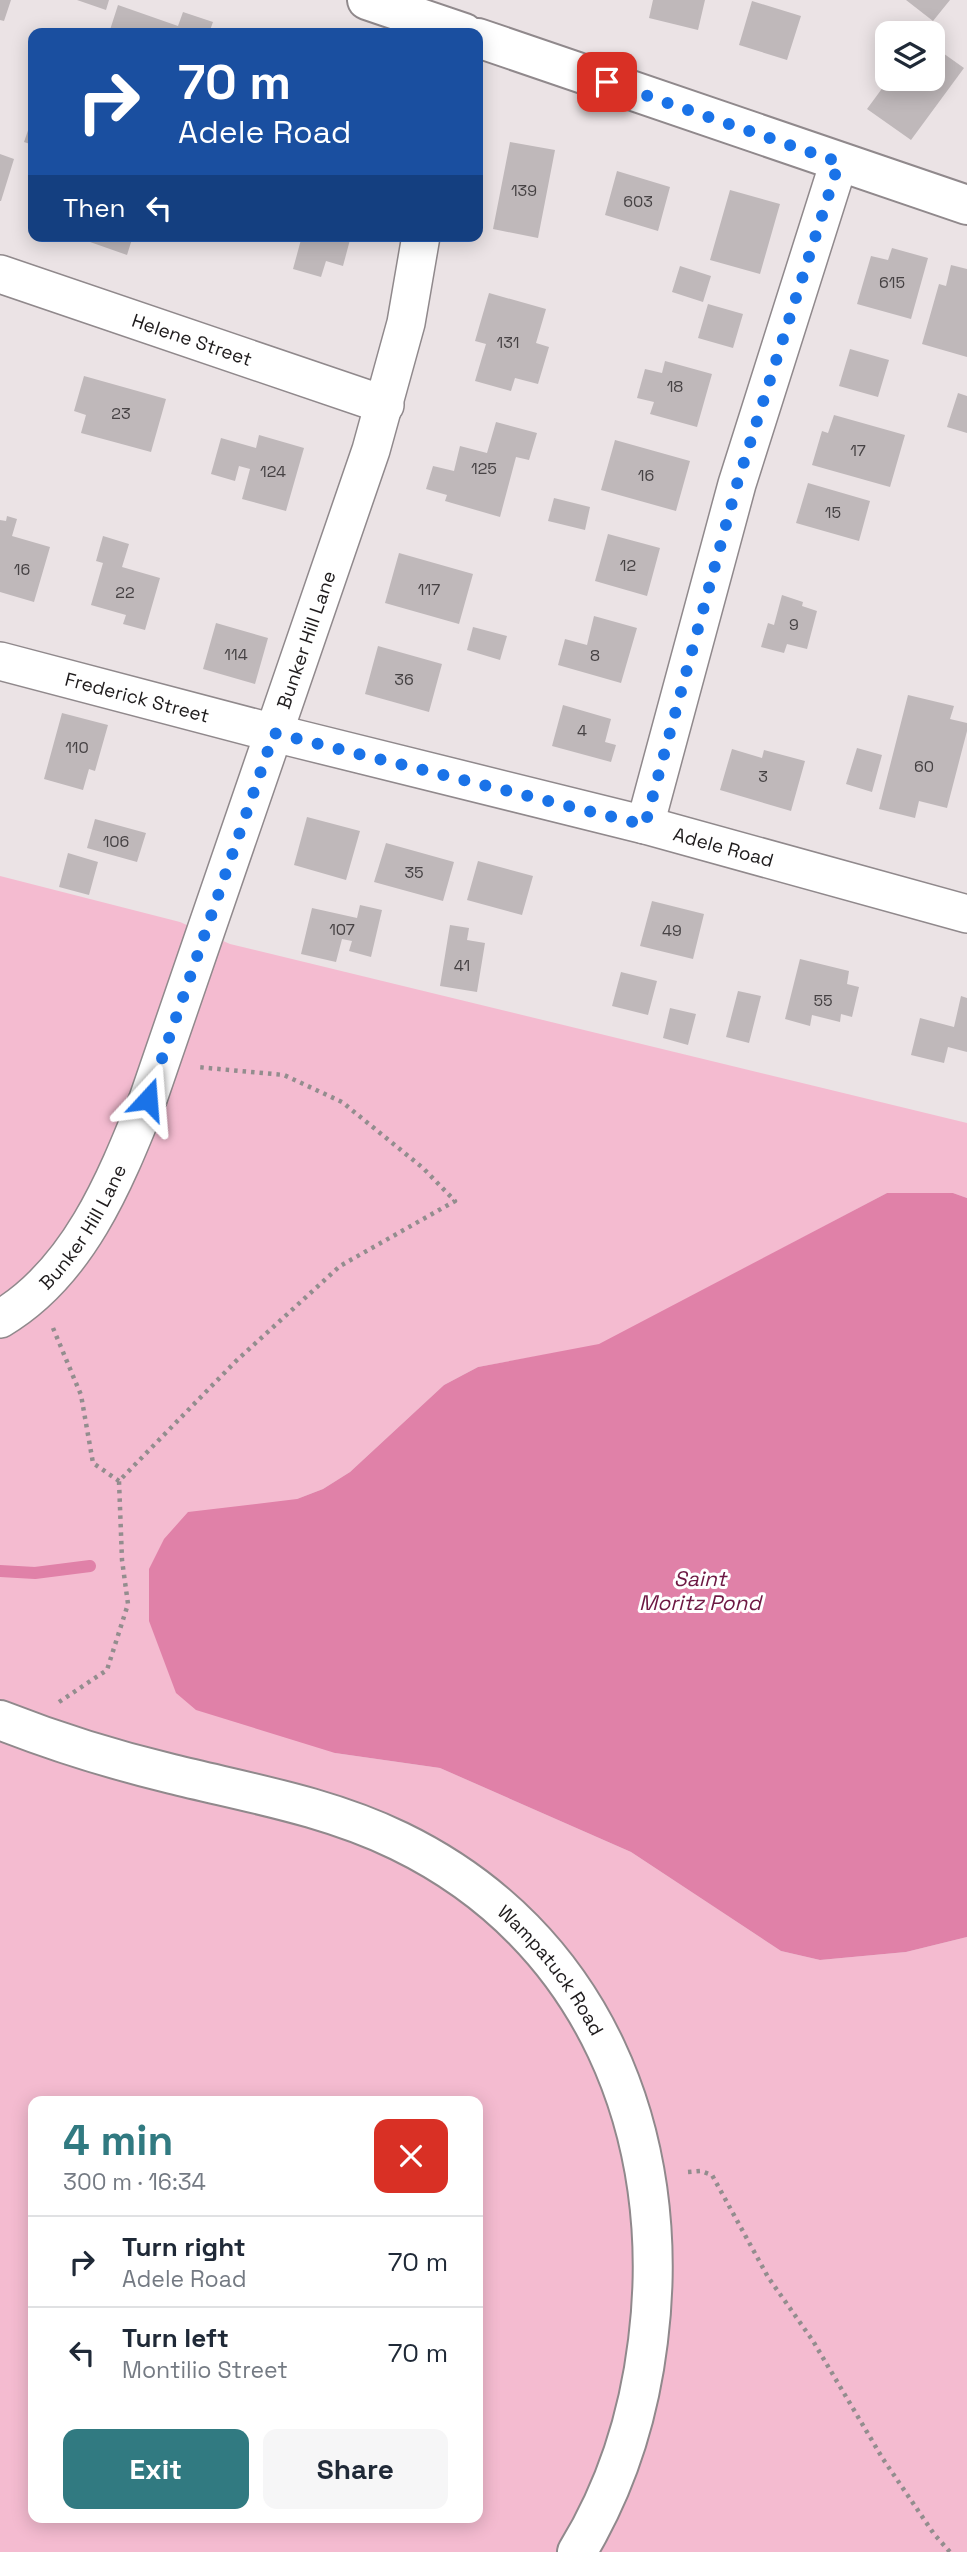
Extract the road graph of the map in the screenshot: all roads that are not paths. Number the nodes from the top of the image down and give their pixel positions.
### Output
1 (367, 0) edge
2 (414, 8) edge
3 (452, 28) edge
4 (483, 40) edge
5 (839, 162) junction
6 (967, 205) edge
7 (420, 242) edge
8 (0, 274) edge
9 (385, 405) junction
10 (0, 661) edge
11 (274, 733) junction
12 (645, 825) junction
13 (967, 914) edge
14 (0, 1320) edge
15 (0, 1720) edge
16 (577, 2552) edge

1 - 2 street
2 - 3 street
4 - 5 street
5 - 6 street
5 - 12 street
7 - 9 street, Bunker Hill Lane
8 - 9 street, Helene Street
9 - 11 street, Bunker Hill Lane
10 - 11 street, Frederick Street
11 - 12 street, Adele Road
11 - 14 street, Bunker Hill Lane
12 - 13 street, Adele Road
15 - 16 street, Wampatuck Road

